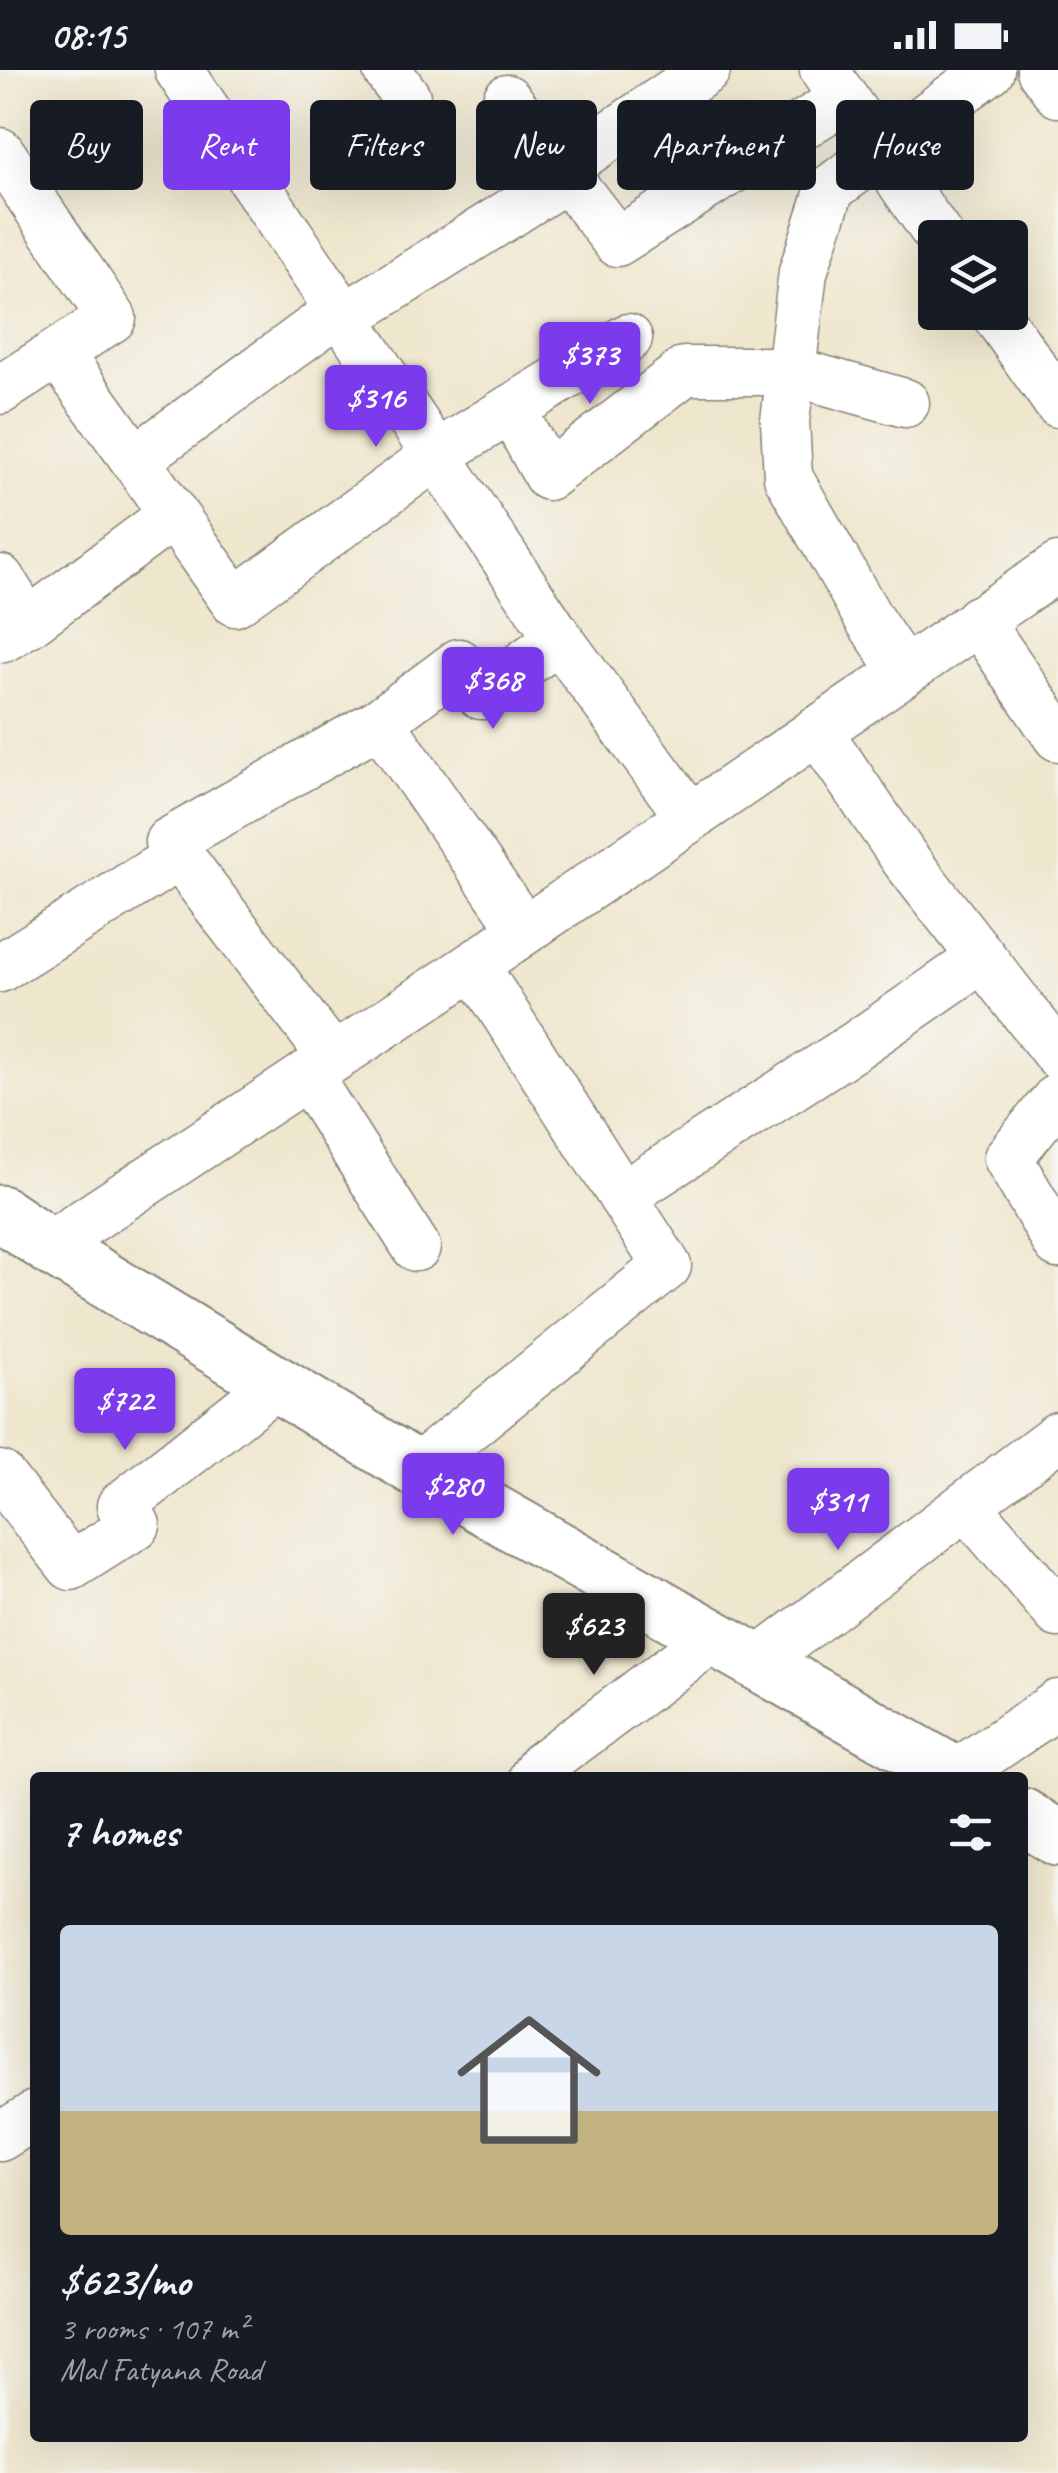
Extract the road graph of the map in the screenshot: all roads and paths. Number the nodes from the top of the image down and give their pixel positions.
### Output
1 (180, 70) edge
2 (706, 70) edge
3 (990, 70) edge
4 (1041, 70) edge
5 (834, 85) edge
6 (1058, 93) edge
7 (949, 100) edge
8 (597, 149) edge
9 (0, 152) edge
10 (836, 184) edge
11 (538, 190) edge
12 (576, 190) edge
13 (906, 190) edge
14 (927, 220) edge
15 (342, 314) junction
16 (1007, 330) edge
17 (628, 338) dead end
18 (58, 353) junction
19 (791, 371) junction
20 (0, 390) edge
21 (1058, 403) edge
22 (905, 404) dead end
23 (512, 409) junction
24 (435, 456) junction
25 (135, 460) junction
26 (173, 515) junction
27 (1058, 566) edge
28 (0, 579) edge
29 (978, 620) junction
30 (14, 631) edge
31 (559, 639) junction
32 (904, 671) junction
33 (380, 722) junction
34 (817, 730) junction
35 (1058, 737) edge
36 (690, 817) junction
37 (179, 856) junction
38 (524, 930) junction
39 (982, 958) junction
40 (474, 964) junction
41 (0, 968) edge
42 (1058, 1056) edge
43 (320, 1067) junction
44 (1058, 1097) edge
45 (622, 1196) junction
46 (0, 1213) edge
47 (1058, 1244) edge
48 (49, 1246) junction
49 (416, 1247) dead end
50 (276, 1384) junction
51 (1058, 1436) edge
52 (417, 1468) junction
53 (0, 1475) edge
54 (966, 1505) junction
55 (1058, 1614) edge
56 (736, 1650) junction
57 (1058, 1704) edge
58 (537, 1772) edge
59 (951, 1772) edge
60 (964, 1772) edge
61 (1028, 1820) edge
62 (1058, 1838) edge
63 (30, 2118) edge
64 (0, 2138) edge

1 - 15 street
2 - 8 street
3 - 7 street
4 - 6 street
5 - 12 street
9 - 18 street
10 - 19 street
11 - 15 street
13 - 14 street
15 - 24 street
15 - 25 street
16 - 21 street
17 - 23 street
18 - 20 street
18 - 25 street
19 - 22 street
19 - 23 street
19 - 32 street
23 - 24 street
24 - 26 street
24 - 31 street
25 - 26 street
26 - 30 street
27 - 29 street
28 - 30 street
29 - 32 street
29 - 35 street
31 - 33 street
31 - 36 street
32 - 34 street
33 - 37 street
33 - 38 street
34 - 36 street
34 - 39 street
36 - 38 street
37 - 41 street
37 - 43 street
38 - 40 street
39 - 42 street
39 - 45 street
40 - 43 street
40 - 45 street
43 - 48 street
43 - 49 street
44 - 47 street
45 - 52 street
46 - 48 main road
48 - 50 main road
50 - 52 main road
50 - 53 street
51 - 54 street
52 - 56 main road
54 - 55 street
54 - 56 street
56 - 58 street
56 - 59 main road
57 - 60 street
61 - 62 main road
63 - 64 street

